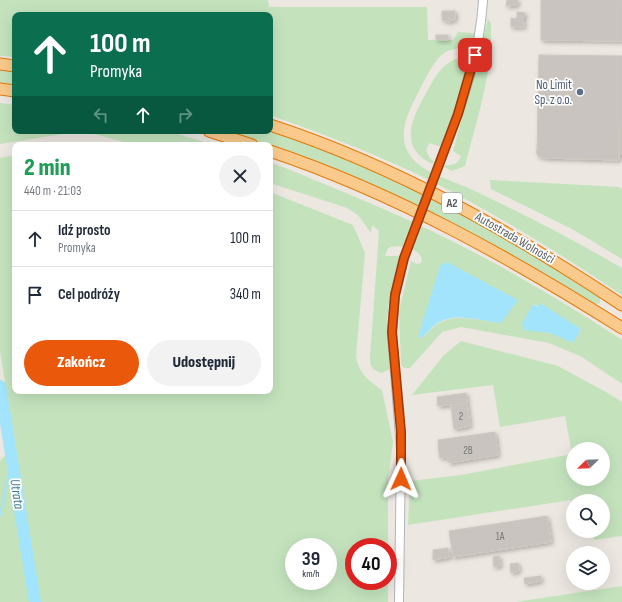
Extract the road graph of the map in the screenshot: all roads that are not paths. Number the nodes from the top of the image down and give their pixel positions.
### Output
1 (483, 0) edge
2 (0, 64) edge
3 (12, 66) edge
4 (0, 89) edge
5 (12, 91) edge
6 (273, 126) edge
7 (218, 134) edge
8 (243, 142) edge
9 (273, 152) edge
10 (622, 305) edge
11 (622, 328) edge
12 (399, 602) edge

1 - 12 street, bridge
2 - 3 highway
4 - 5 highway
6 - 10 highway, Autostrada Wolności / A2
7 - 8 highway
9 - 11 highway, Autostrada Wolności / A2

